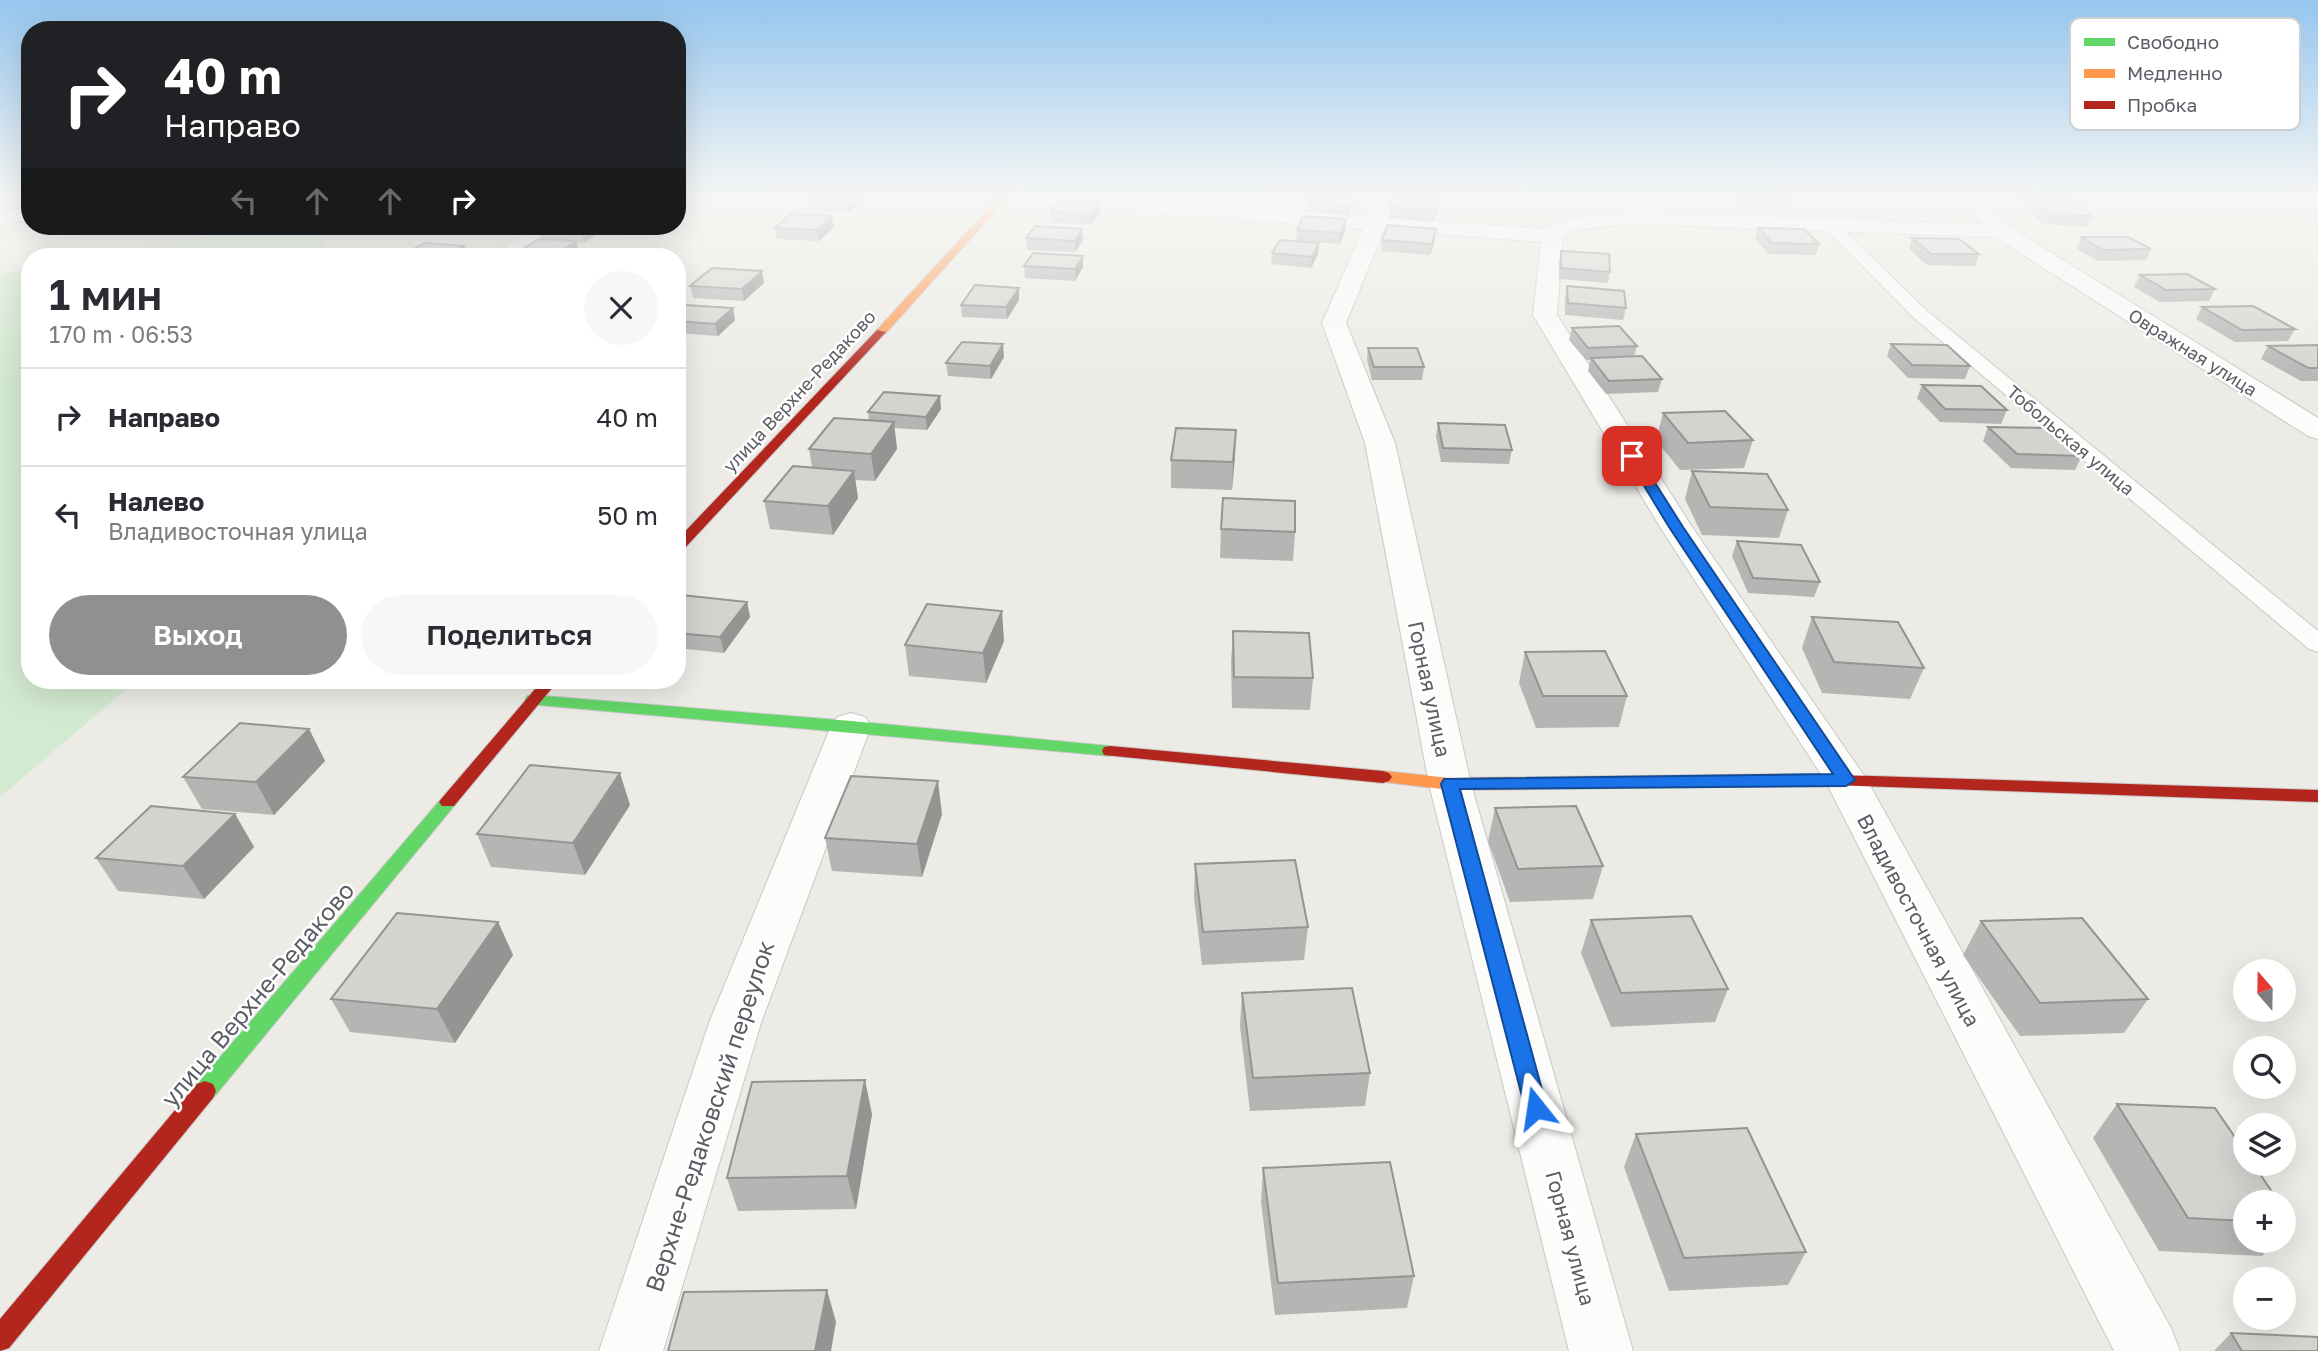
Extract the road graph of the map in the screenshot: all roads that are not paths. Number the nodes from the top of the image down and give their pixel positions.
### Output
1 (947, 260) edge
2 (1360, 260) edge
3 (1550, 260) edge
4 (1865, 260) edge
5 (2046, 260) edge
6 (2318, 430) edge
7 (686, 538) edge
8 (2318, 643) edge
9 (543, 689) edge
10 (533, 699) junction
11 (851, 726) junction
12 (1846, 780) junction
13 (1450, 784) junction
14 (2318, 796) edge
15 (0, 1339) edge
16 (631, 1351) edge
17 (1601, 1351) edge
18 (2148, 1351) edge

1 - 7 street, улица Верхне-Редаково
2 - 13 street, Горная улица
3 - 12 street, Владивосточная улица
4 - 8 lane, Тобольская улица
5 - 6 street, Овражная улица
9 - 10 street, улица Верхне-Редаково
10 - 11 street
10 - 15 street, улица Верхне-Редаково
11 - 13 street
11 - 16 street, Верхне-Редаковский переулок
12 - 13 street
12 - 14 street
12 - 18 street, Владивосточная улица
13 - 17 street, Горная улица

